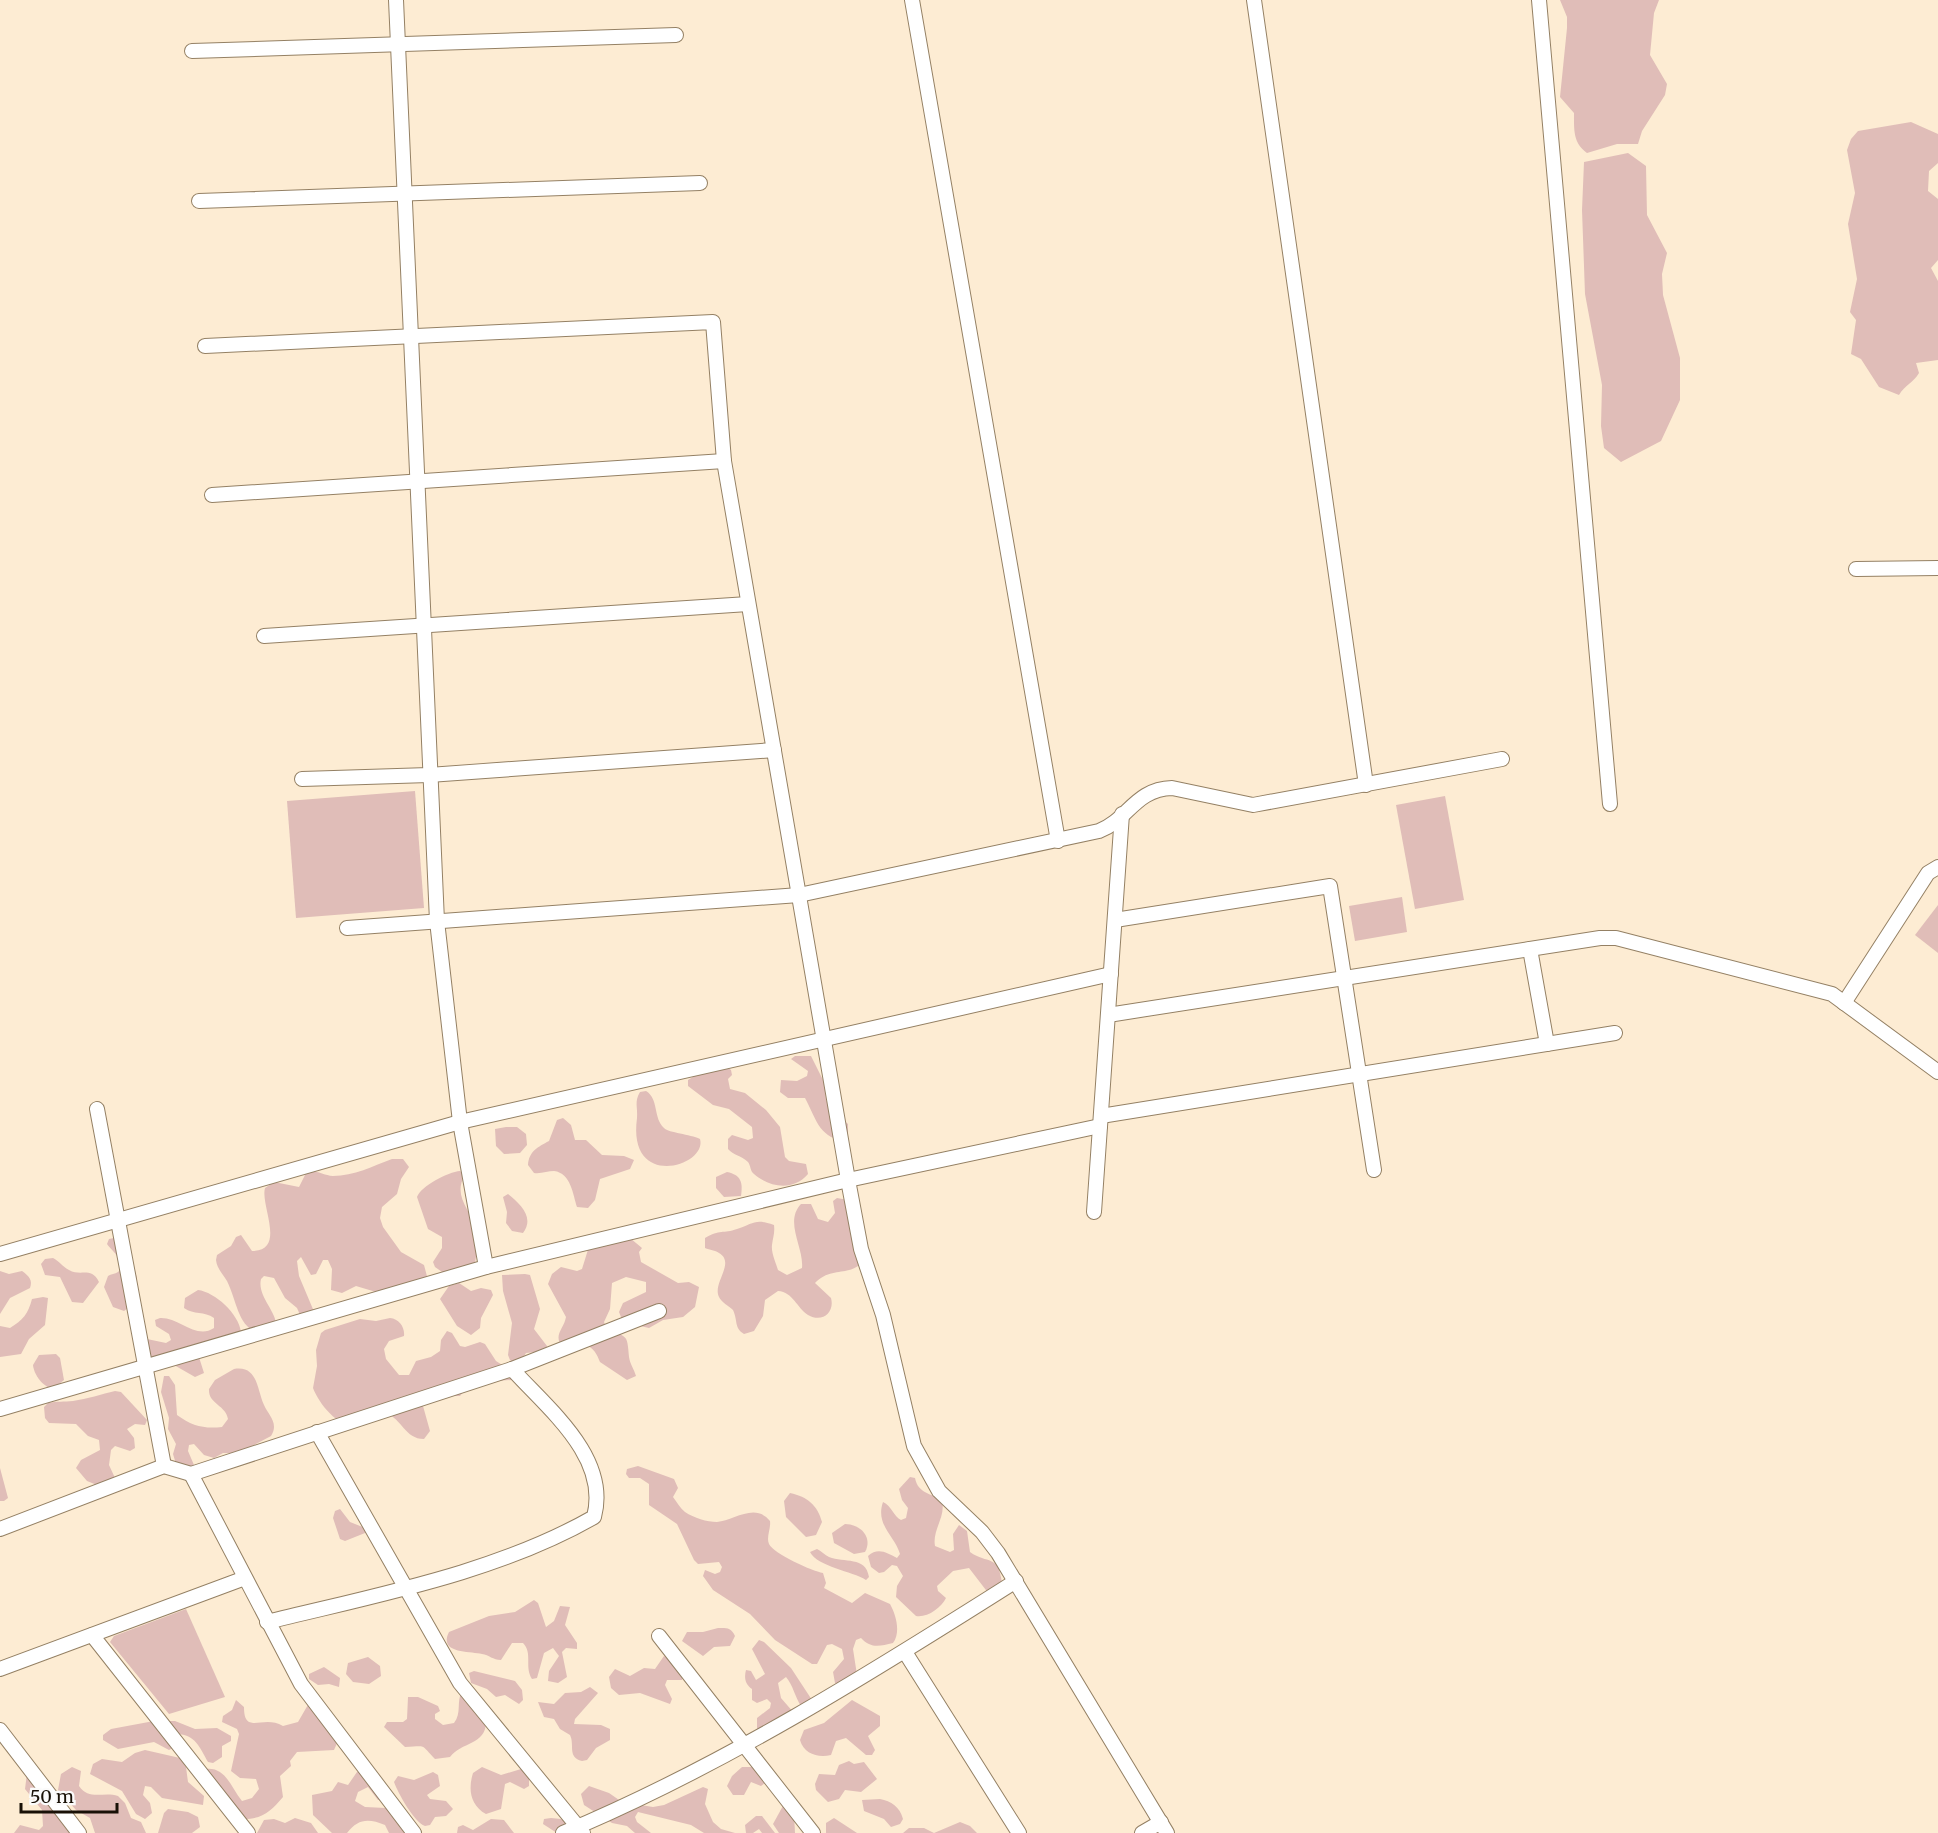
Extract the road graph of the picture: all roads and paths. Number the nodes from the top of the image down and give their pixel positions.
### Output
1 (396, 0) edge
2 (912, 0) edge
3 (1254, 0) edge
4 (1539, 0) edge
5 (676, 35) dead end
6 (398, 44) junction
7 (192, 51) dead end
8 (700, 183) dead end
9 (404, 194) junction
10 (199, 201) dead end
11 (410, 336) junction
12 (205, 346) dead end
13 (724, 461) junction
14 (416, 481) junction
15 (212, 495) dead end
16 (1938, 568) edge
17 (1856, 569) dead end
18 (748, 604) junction
19 (422, 626) junction
20 (264, 636) dead end
21 (774, 750) junction
22 (1502, 759) dead end
23 (429, 775) junction
24 (302, 779) dead end
25 (1366, 785) junction
26 (1610, 804) dead end
27 (1122, 814) junction
28 (1058, 841) junction
29 (1938, 867) edge
30 (799, 895) junction
31 (1115, 920) junction
32 (437, 921) junction
33 (347, 928) dead end
34 (1530, 949) junction
35 (1111, 974) junction
36 (1344, 978) junction
37 (1844, 1003) junction
38 (1108, 1015) junction
39 (1615, 1033) dead end
40 (824, 1038) junction
41 (1547, 1044) junction
42 (1938, 1072) edge
43 (1359, 1074) junction
44 (98, 1109) dead end
45 (1100, 1121) junction
46 (460, 1122) junction
47 (1374, 1170) dead end
48 (848, 1180) junction
49 (1094, 1212) dead end
50 (118, 1220) junction
51 (0, 1254) edge
52 (486, 1267) junction
53 (659, 1311) dead end
54 (145, 1367) junction
55 (512, 1369) junction
56 (0, 1409) edge
57 (317, 1432) junction
58 (164, 1467) junction
59 (191, 1474) junction
60 (0, 1529) edge
61 (245, 1578) junction
62 (1016, 1581) junction
63 (406, 1588) junction
64 (267, 1622) junction
65 (92, 1635) junction
66 (659, 1636) dead end
67 (905, 1652) junction
68 (0, 1669) edge
69 (0, 1730) edge
70 (744, 1745) junction
71 (1164, 1827) edge
72 (580, 1830) edge
73 (79, 1833) edge
74 (248, 1833) edge
75 (414, 1833) edge
76 (563, 1833) edge
77 (813, 1833) edge
78 (1019, 1833) edge
79 (1142, 1833) edge

1 - 6 street
2 - 28 street
3 - 25 street
4 - 26 street
5 - 6 street
6 - 7 street
6 - 9 street
8 - 9 street
9 - 10 street
9 - 11 street
11 - 12 street
11 - 13 street
11 - 14 street
13 - 14 street
13 - 18 street
14 - 15 street
14 - 19 street
16 - 17 street
18 - 19 street
18 - 21 street
19 - 20 street
19 - 23 street
21 - 23 street
21 - 30 street
22 - 25 street
23 - 24 street
23 - 32 street
25 - 27 street
27 - 28 street
27 - 31 street
28 - 30 street
29 - 37 street
30 - 32 street
30 - 40 street
31 - 35 street
31 - 36 street
32 - 33 street
32 - 46 street
34 - 36 street
34 - 37 street
34 - 41 street
35 - 38 street
35 - 40 street
36 - 38 street
36 - 43 street
37 - 42 street
38 - 45 street
39 - 41 street
40 - 46 street
40 - 48 street
41 - 43 street
43 - 45 street
43 - 47 street
44 - 50 street
45 - 48 street
45 - 49 street
46 - 50 street
46 - 52 street
48 - 52 street
48 - 62 street
50 - 51 street
50 - 54 street
52 - 54 street
53 - 55 street
54 - 56 street
54 - 58 street
55 - 57 street
55 - 63 street
57 - 59 street
57 - 63 street
58 - 59 street
58 - 60 street
59 - 61 street
61 - 64 street
61 - 65 street
62 - 67 street
62 - 71 street
63 - 64 street
63 - 72 street
64 - 75 street
65 - 68 street
65 - 74 street
66 - 70 street
67 - 70 street
67 - 78 street
69 - 73 street
70 - 72 street
70 - 77 street
71 - 79 street
72 - 76 street

